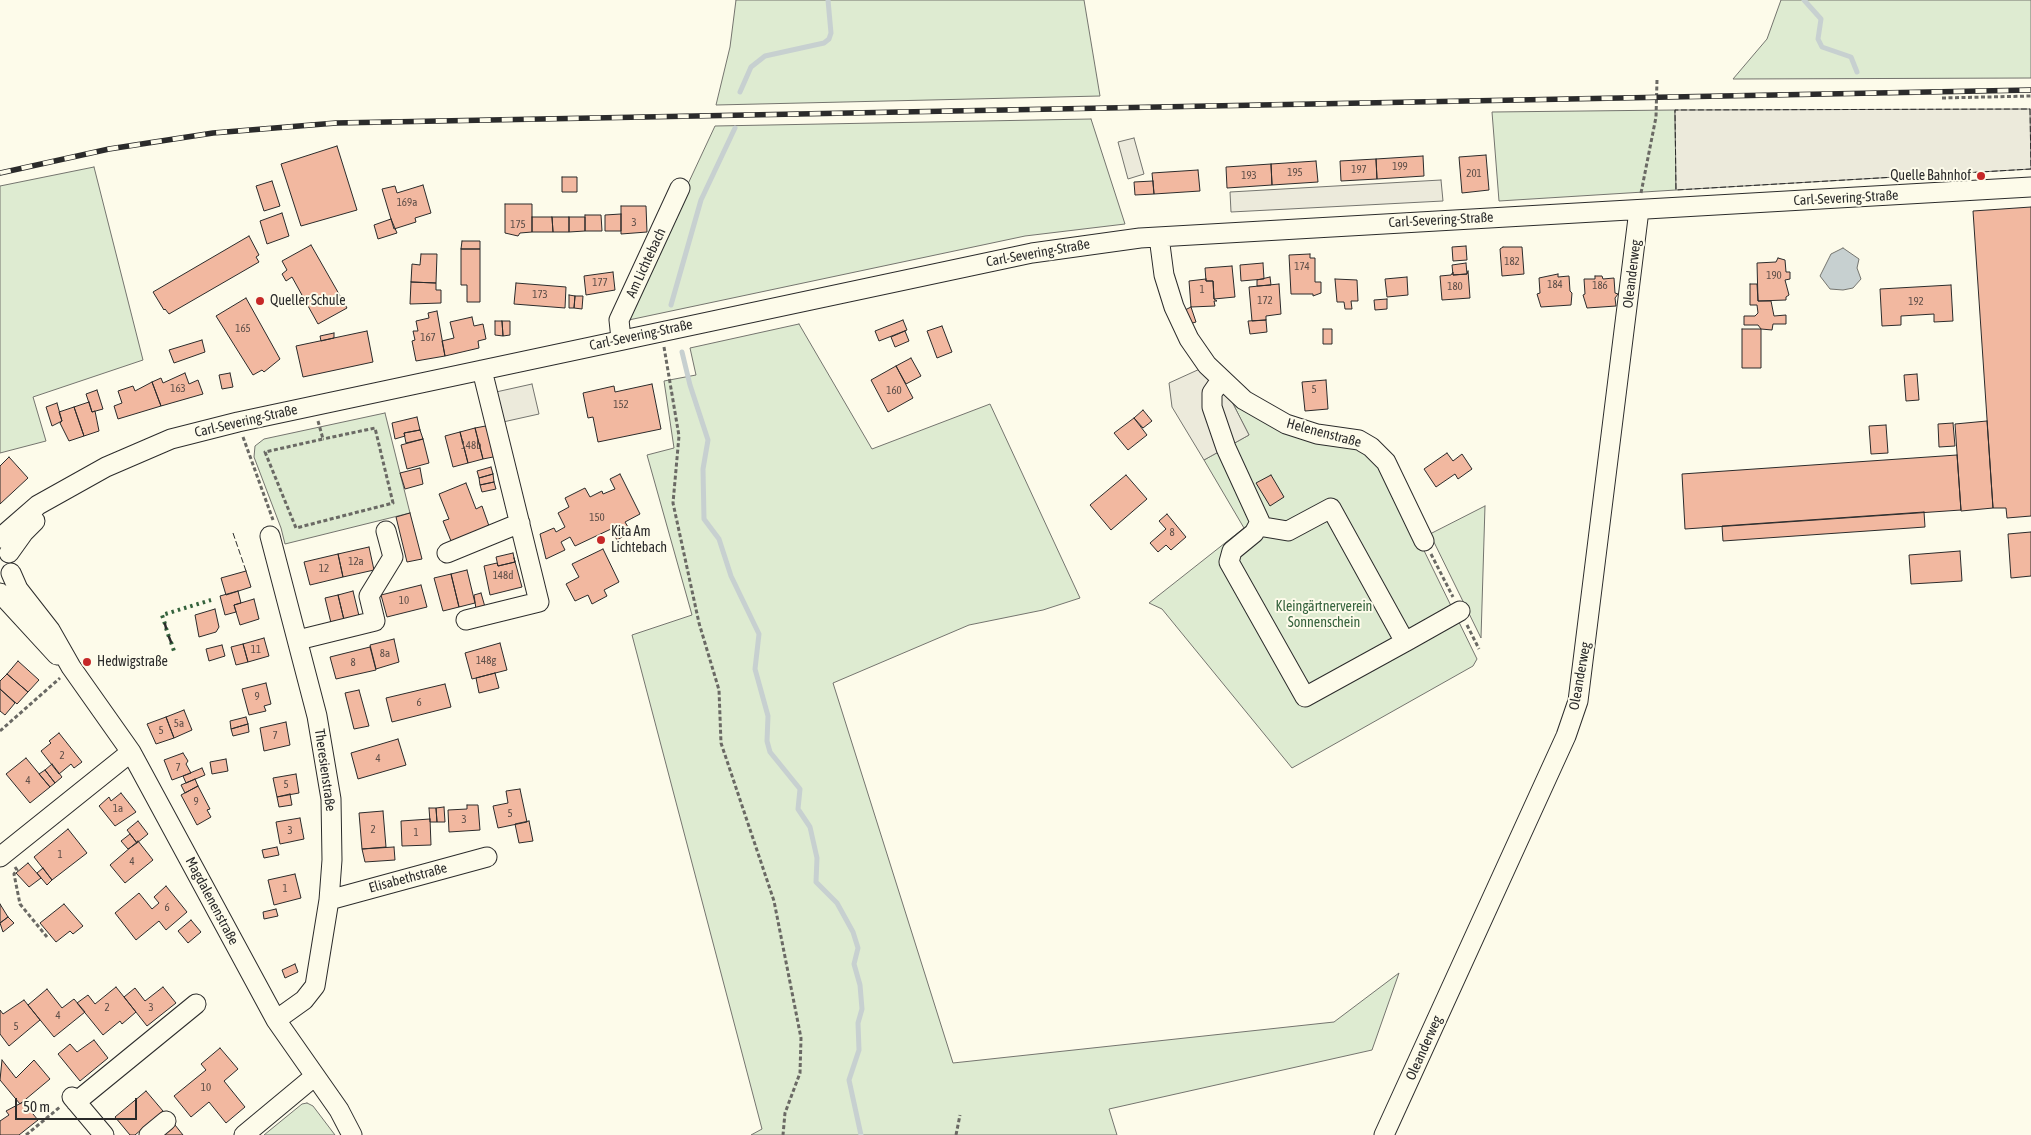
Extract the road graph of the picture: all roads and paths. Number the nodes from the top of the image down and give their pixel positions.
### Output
1 (1657, 80) dead end
2 (2031, 96) edge
3 (1942, 98) dead end
4 (2031, 187) edge
5 (680, 188) dead end
6 (1639, 210) junction
7 (1159, 237) junction
8 (662, 331) junction
9 (621, 340) junction
10 (482, 370) junction
11 (1221, 380) junction
12 (314, 406) junction
13 (238, 422) junction
14 (323, 440) junction
15 (520, 523) junction
16 (1258, 526) junction
17 (386, 530) dead end
18 (270, 536) joint
19 (1424, 541) dead end
20 (3, 545) edge
21 (447, 553) dead end
22 (6, 580) edge
23 (0, 593) edge
24 (1460, 611) dead end
25 (466, 620) dead end
26 (298, 640) junction
27 (1405, 642) junction
28 (71, 667) junction
29 (0, 731) edge
30 (131, 752) junction
31 (2, 855) edge
32 (486, 857) dead end
33 (329, 900) junction
34 (46, 937) dead end
35 (196, 1004) dead end
36 (276, 1020) junction
37 (315, 1076) junction
38 (74, 1099) junction
39 (960, 1115) dead end
40 (166, 1121) dead end
41 (26, 1135) edge
42 (104, 1135) edge
43 (149, 1135) edge
44 (244, 1135) edge
45 (352, 1135) edge
46 (783, 1135) edge
47 (956, 1135) edge
48 (1384, 1135) edge

1 - 6 path
2 - 3 path
4 - 6 street, Carl-Severing-Straße
5 - 9 street, Am Lichtebach
6 - 7 street, Carl-Severing-Straße
6 - 48 street, Oleanderweg
7 - 8 street, Carl-Severing-Straße
7 - 11 street, Helenenstraße
8 - 9 street, Carl-Severing-Straße
8 - 46 path
9 - 10 street, Carl-Severing-Straße
10 - 12 street, Carl-Severing-Straße
10 - 15 street
11 - 16 street
11 - 19 street, Helenenstraße
12 - 13 street, Carl-Severing-Straße
12 - 14 path
13 - 18 path
13 - 20 street, Carl-Severing-Straße
14 - 14 path
15 - 21 street
15 - 25 street
16 - 27 street
16 - 27 street
17 - 26 street
18 - 26 street, Theresienstraße
20 - 22 street
22 - 28 street, Magdalenenstraße
23 - 28 street, Magdalenenstraße
24 - 27 street
26 - 33 street, Theresienstraße
28 - 29 path
28 - 30 street, Magdalenenstraße
30 - 31 street
30 - 36 street, Magdalenenstraße
31 - 34 path
32 - 33 street, Elisabethstraße
33 - 36 street, Theresienstraße
35 - 38 street
36 - 37 street, Magdalenenstraße
37 - 44 street
37 - 45 street, Magdalenenstraße
38 - 41 path
38 - 42 street
39 - 47 path
40 - 43 street

